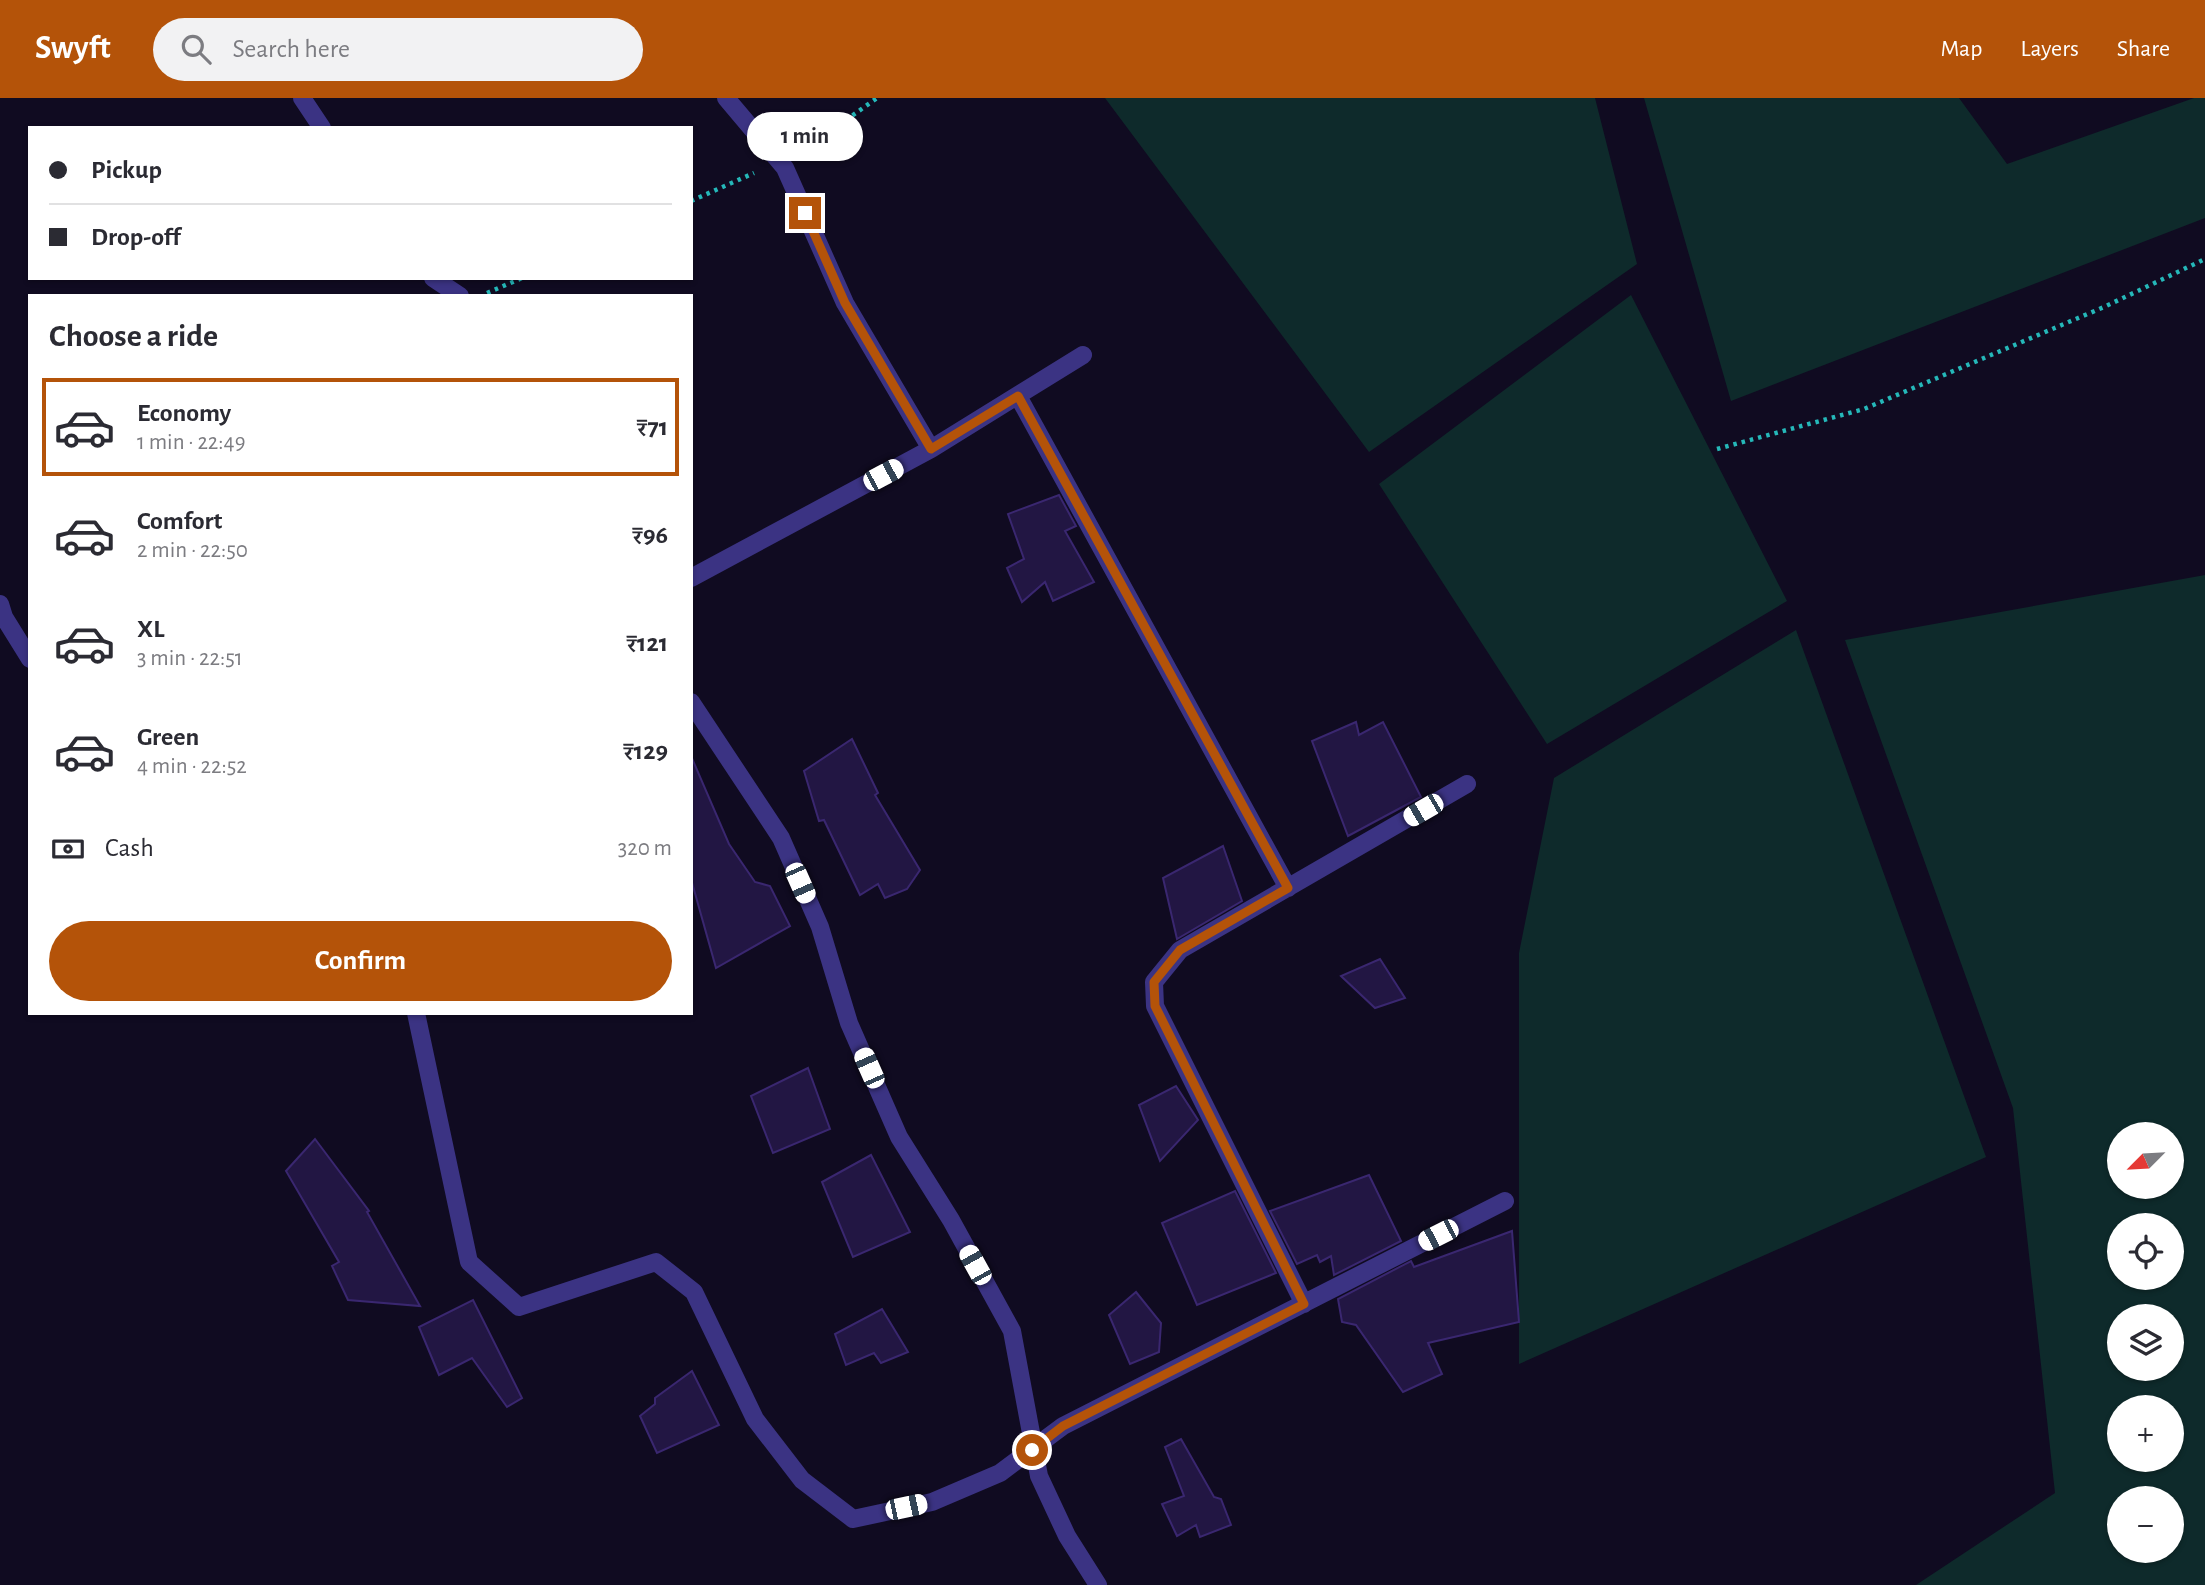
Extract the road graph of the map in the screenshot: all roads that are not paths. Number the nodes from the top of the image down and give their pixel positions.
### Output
1 (302, 98) edge
2 (726, 98) edge
3 (321, 126) edge
4 (436, 280) edge
5 (457, 294) edge
6 (1083, 355) dead end
7 (1018, 396) junction
8 (931, 449) junction
9 (693, 577) edge
10 (0, 604) edge
11 (28, 656) edge
12 (693, 705) edge
13 (1467, 784) dead end
14 (1288, 888) junction
15 (416, 1015) edge
16 (1505, 1201) dead end
17 (1304, 1304) junction
18 (1032, 1450) junction
19 (1098, 1585) edge

1 - 3 street
2 - 8 street
4 - 5 street
6 - 7 street
7 - 8 street
7 - 14 street
8 - 9 street
10 - 11 street
12 - 18 street
13 - 14 street
14 - 17 street
15 - 18 street
16 - 17 street
17 - 18 street
18 - 19 street

